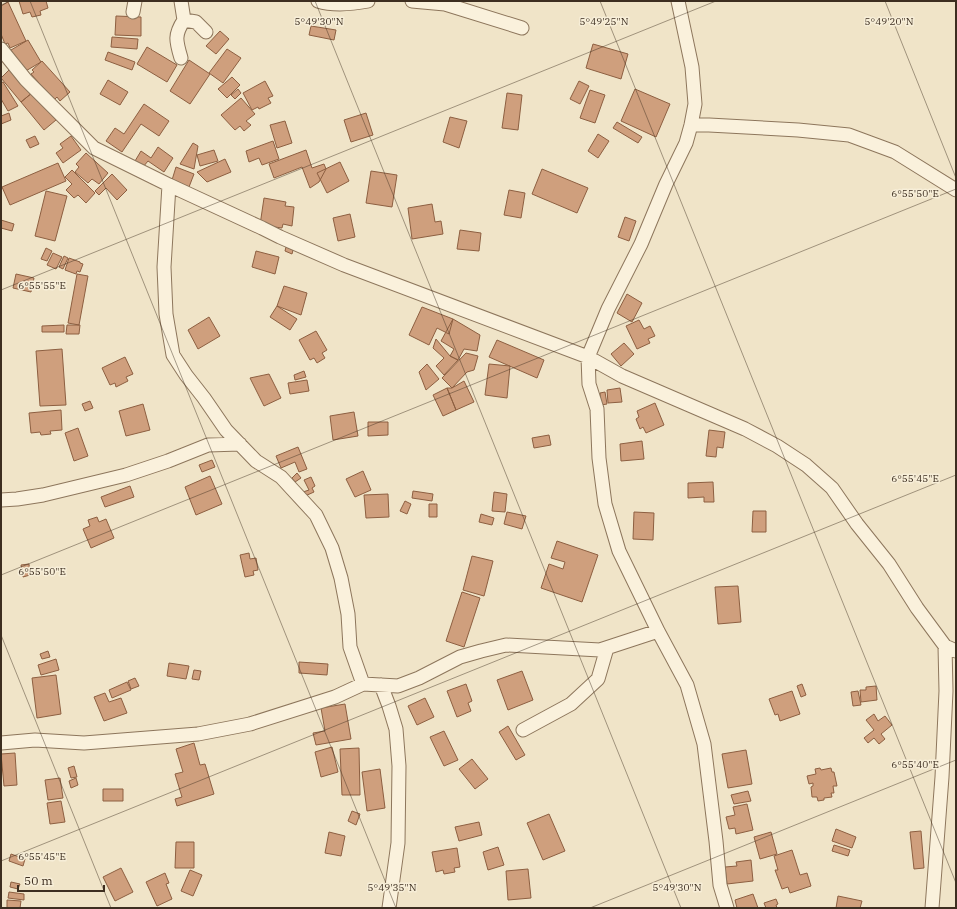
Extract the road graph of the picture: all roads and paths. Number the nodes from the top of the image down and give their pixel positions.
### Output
1 (181, 1) edge
2 (318, 1) edge
3 (368, 1) edge
4 (412, 1) edge
5 (678, 1) edge
6 (184, 20) junction
7 (522, 28) dead end
8 (206, 32) dead end
9 (1, 49) edge
10 (181, 58) dead end
11 (691, 125) junction
12 (169, 185) junction
13 (956, 190) edge
14 (588, 357) junction
15 (240, 444) junction
16 (1, 500) edge
17 (658, 631) junction
18 (607, 648) junction
19 (951, 649) edge
20 (956, 680) edge
21 (363, 684) junction
22 (381, 685) junction
23 (946, 691) junction
24 (523, 730) dead end
25 (1, 743) edge
26 (389, 908) edge
27 (727, 908) edge
28 (932, 908) edge

1 - 6 street
2 - 3 street
4 - 7 street
5 - 11 street
6 - 8 street
6 - 10 street
9 - 12 street
11 - 13 street
11 - 14 street
12 - 14 street
12 - 15 street
14 - 17 street
14 - 19 street
15 - 16 street
15 - 21 street
17 - 18 street
17 - 27 street
18 - 22 street
18 - 24 street
19 - 23 street
20 - 23 street
21 - 22 street
21 - 25 street
22 - 26 street
23 - 28 street

